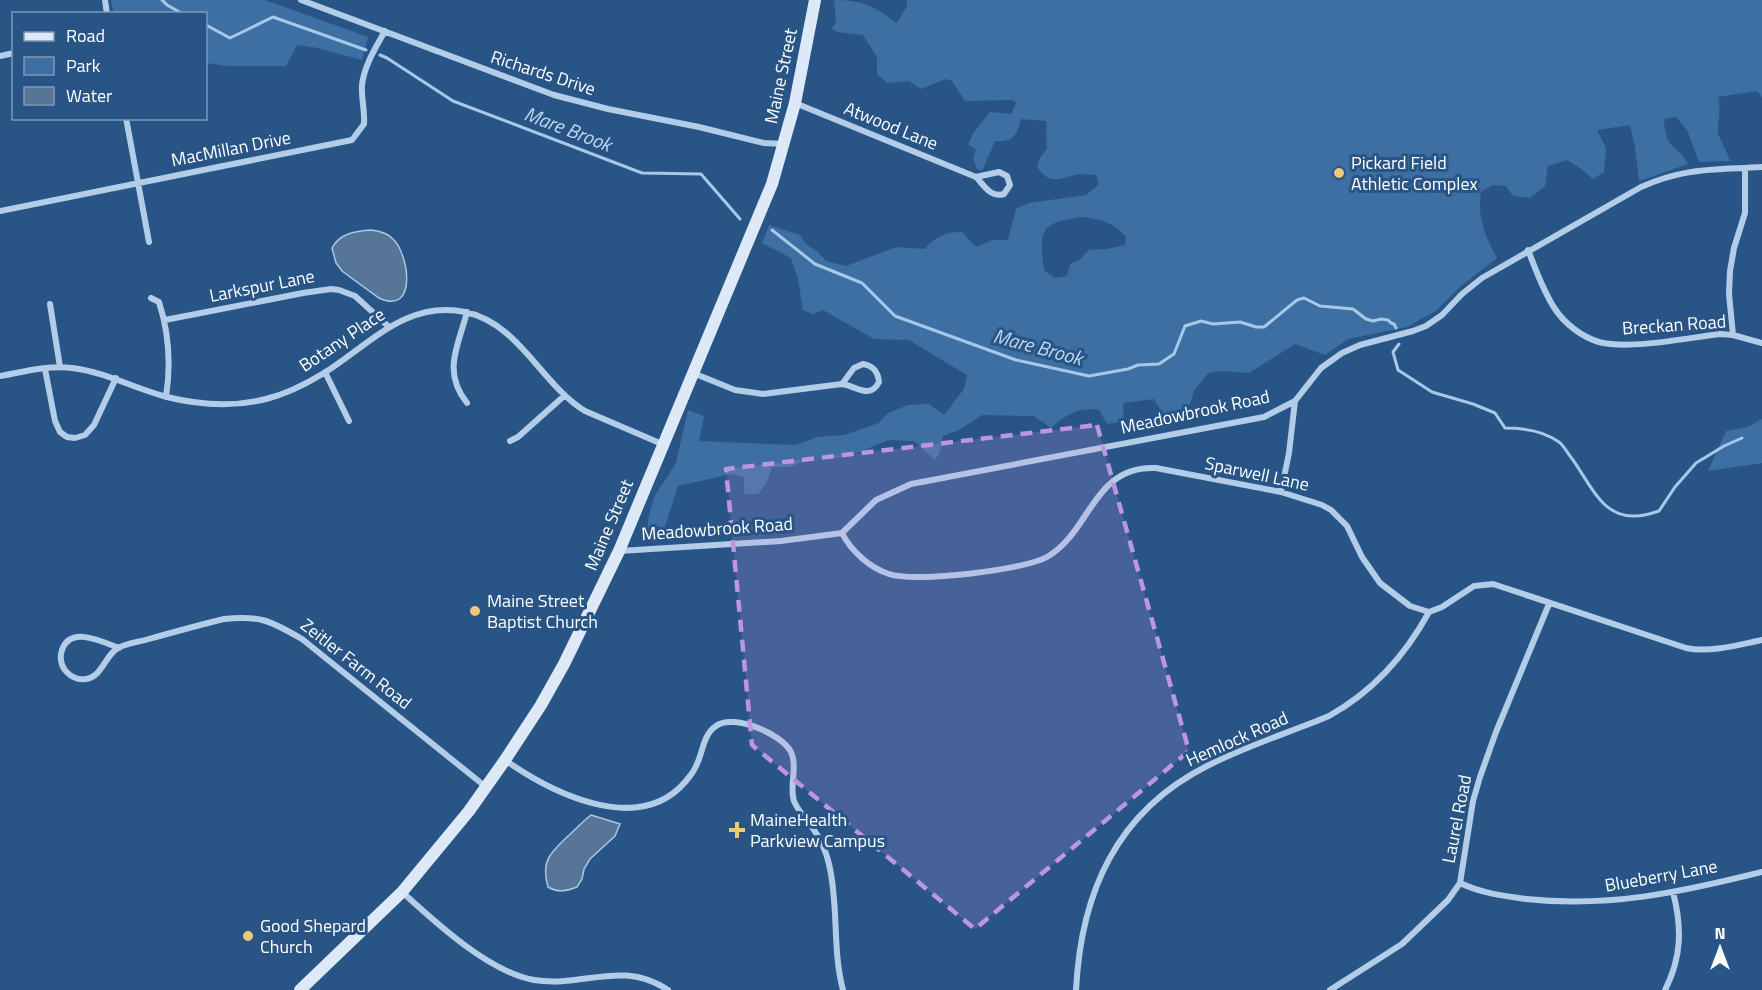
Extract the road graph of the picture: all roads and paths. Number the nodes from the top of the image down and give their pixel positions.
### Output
1 (302, 0) edge
2 (815, 0) edge
3 (385, 31) junction
4 (795, 103) junction
5 (126, 120) edge
6 (784, 144) junction
7 (1762, 167) edge
8 (1745, 168) junction
9 (976, 177) junction
10 (139, 184) junction
11 (0, 211) edge
12 (149, 242) dead end
13 (1528, 250) junction
14 (151, 298) dead end
15 (50, 304) dead end
16 (467, 312) junction
17 (165, 320) junction
18 (388, 326) junction
19 (1733, 335) junction
20 (1762, 344) edge
21 (60, 366) junction
22 (45, 369) junction
23 (324, 372) junction
24 (692, 372) junction
25 (0, 376) edge
26 (116, 378) junction
27 (842, 384) junction
28 (564, 396) junction
29 (166, 397) junction
30 (1295, 401) junction
31 (467, 403) dead end
32 (349, 421) dead end
33 (510, 441) dead end
34 (662, 444) junction
35 (1281, 492) junction
36 (843, 533) junction
37 (619, 551) junction
38 (1549, 604) junction
39 (1429, 612) junction
40 (1762, 640) edge
41 (119, 648) junction
42 (505, 760) junction
43 (486, 787) junction
44 (1762, 872) edge
45 (1460, 883) junction
46 (402, 892) junction
47 (1673, 892) junction
48 (300, 990) edge
49 (668, 990) edge
50 (843, 990) edge
51 (1076, 990) edge
52 (1330, 990) edge
53 (1665, 990) edge

1 - 3 street, Richards Drive
2 - 4 street, Maine Street
3 - 6 street, Richards Drive
3 - 10 street, MacMillan Drive
4 - 6 street, Maine Street
4 - 9 street, Atwood Lane
5 - 10 street
6 - 24 street, Maine Street
7 - 8 street, Meadowbrook Road
8 - 13 street, Meadowbrook Road
8 - 19 street
9 - 9 street, Atwood Lane
10 - 11 street, MacMillan Drive
10 - 12 street
13 - 19 street, Breckan Road
13 - 30 street, Meadowbrook Road
14 - 17 street
15 - 21 street
16 - 18 street, Botany Place
16 - 28 street, Botany Place
16 - 31 street
17 - 18 street, Larkspur Lane
17 - 29 street
18 - 23 street, Botany Place
19 - 20 street, Breckan Road
21 - 22 street, Botany Place
21 - 26 street, Botany Place
22 - 25 street, Botany Place
22 - 26 street
23 - 29 street, Botany Place
23 - 32 street
24 - 27 street
24 - 34 street, Maine Street
26 - 29 street, Botany Place
27 - 27 street
28 - 33 street
28 - 34 street, Botany Place
30 - 35 street
30 - 36 street, Meadowbrook Road
34 - 37 street, Maine Street
35 - 36 street, Sparwell Lane
35 - 39 street, Sparwell Lane
36 - 37 street, Meadowbrook Road
37 - 42 street, Maine Street
38 - 39 street
38 - 40 street
38 - 45 street, Laurel Road
39 - 51 street, Hemlock Road
41 - 41 street
41 - 43 street, Zeitler Farm Road
42 - 43 street, Maine Street
42 - 50 street
43 - 46 street, Maine Street
44 - 47 street, Blueberry Lane
45 - 47 street, Blueberry Lane
45 - 52 street, Laurel Road
46 - 48 street, Maine Street
46 - 49 street
47 - 53 street

